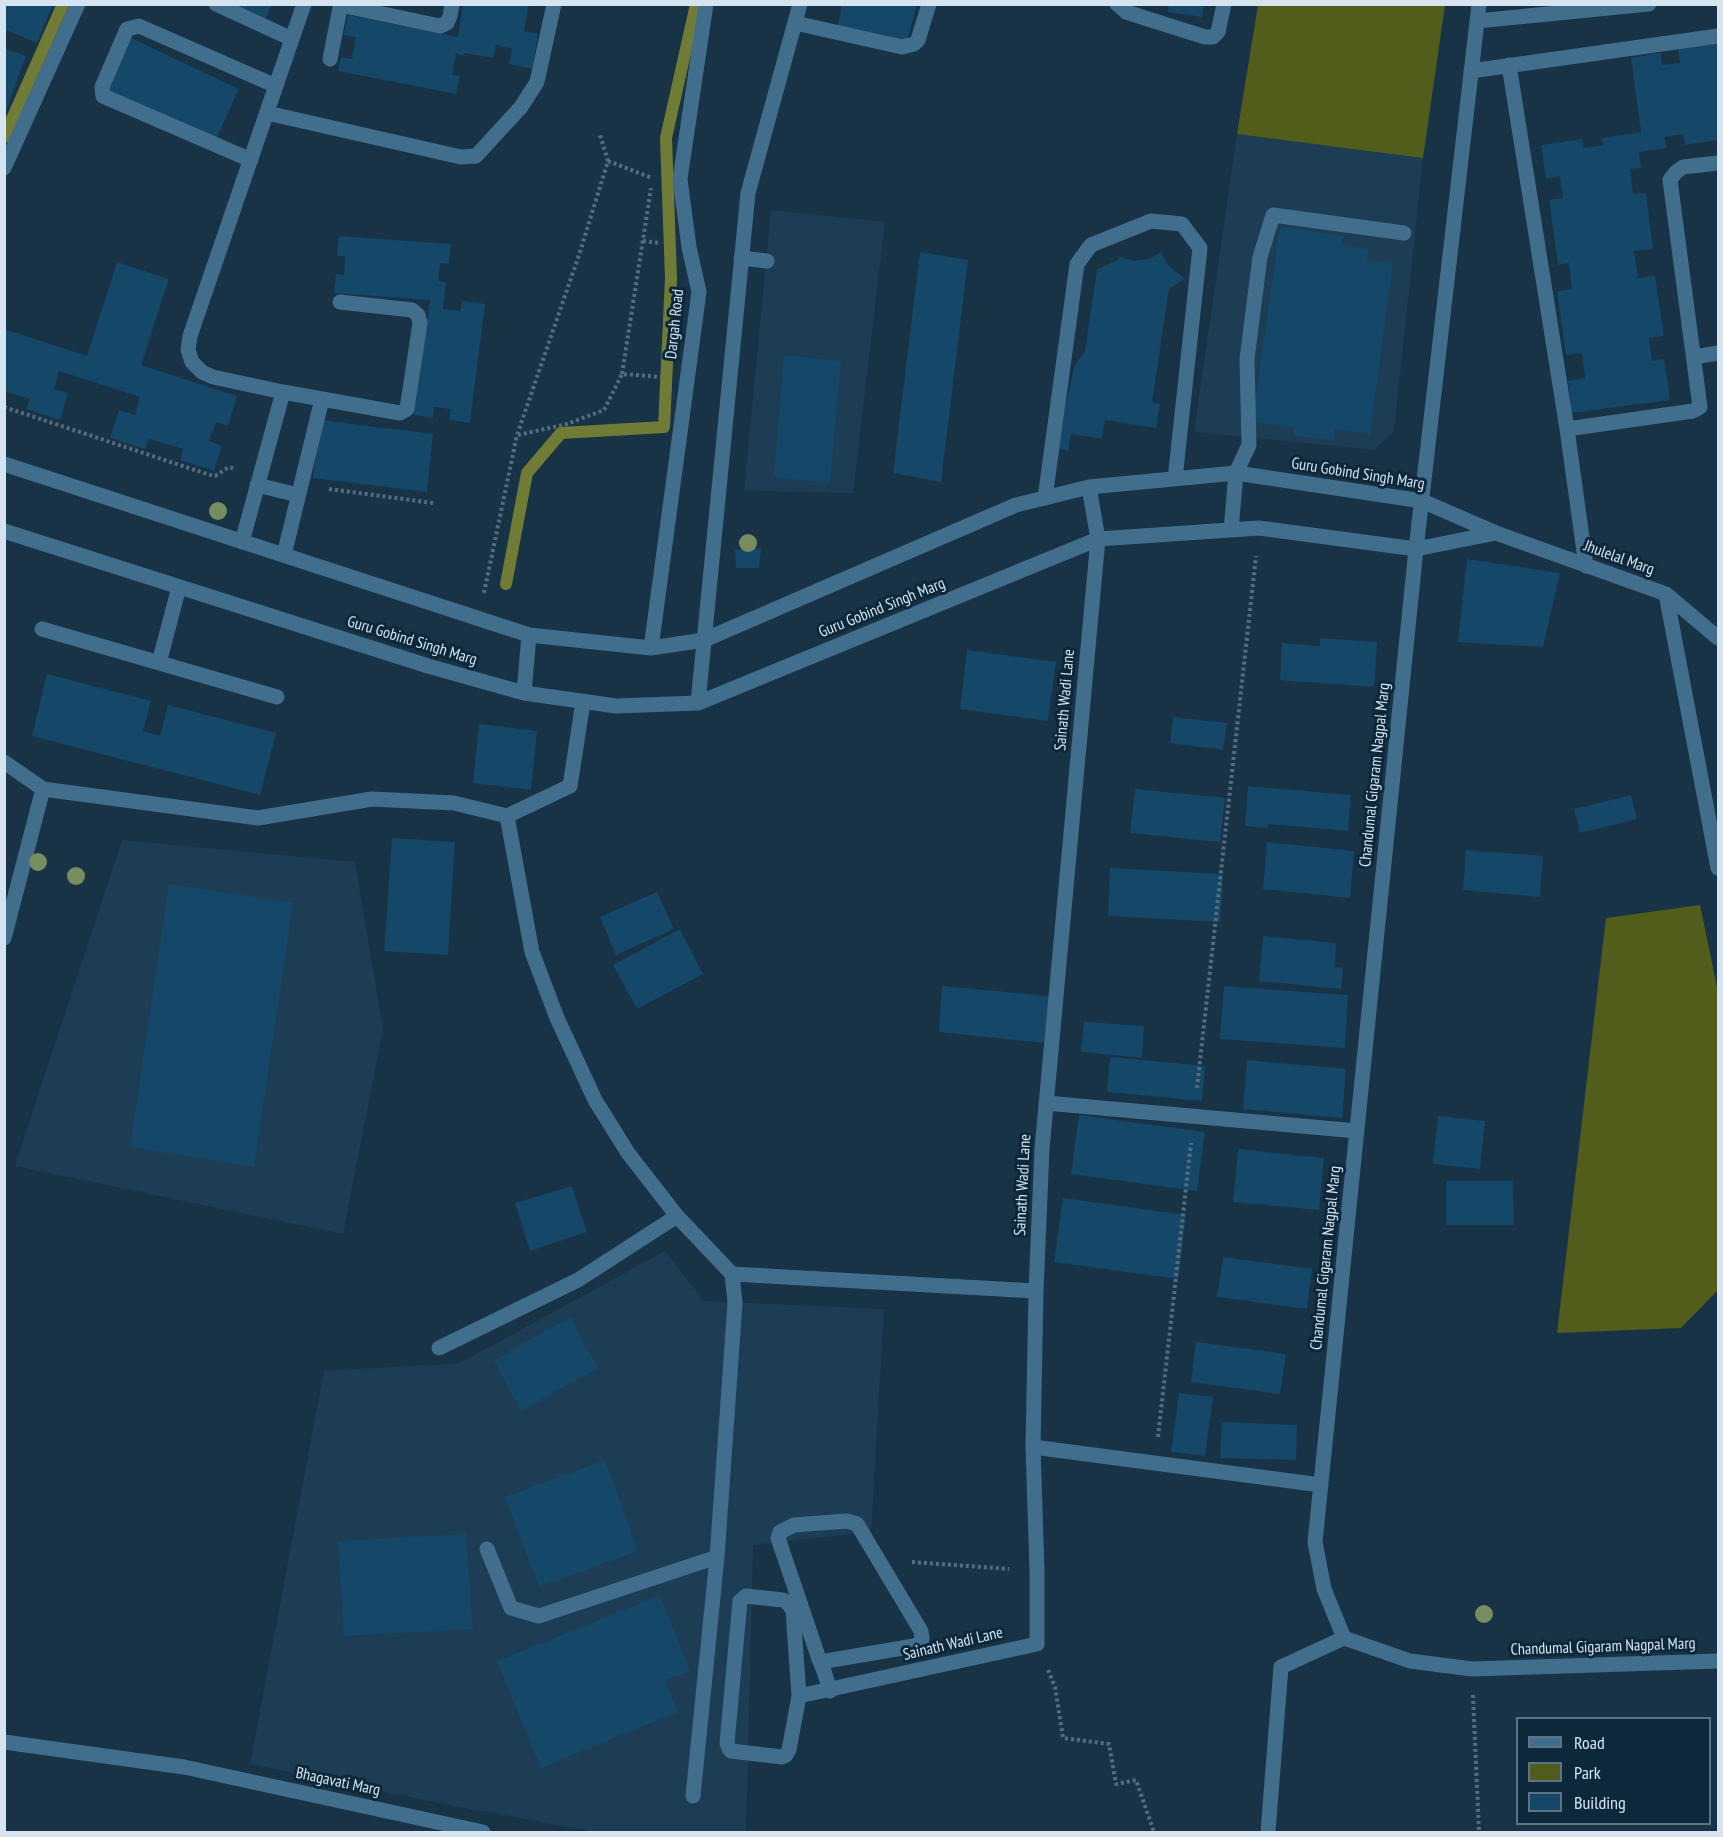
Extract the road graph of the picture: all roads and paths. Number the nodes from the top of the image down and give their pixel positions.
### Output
1 (78, 4) edge
2 (216, 4) edge
3 (304, 4) edge
4 (452, 4) edge
5 (554, 4) edge
6 (706, 4) edge
7 (800, 4) edge
8 (929, 4) edge
9 (1117, 4) edge
10 (1224, 4) edge
11 (1479, 4) edge
12 (1649, 4) edge
13 (1477, 21) junction
14 (795, 23) junction
15 (1719, 36) edge
16 (292, 39) junction
17 (330, 59) dead end
18 (1509, 65) junction
19 (1471, 71) junction
20 (276, 86) junction
21 (267, 114) junction
22 (600, 135) dead end
23 (251, 160) junction
24 (608, 161) junction
25 (1719, 163) edge
26 (4, 168) edge
27 (1404, 233) dead end
28 (741, 258) junction
29 (767, 261) dead end
30 (339, 303) dead end
31 (1719, 354) edge
32 (1694, 357) junction
33 (622, 374) junction
34 (687, 379) junction
35 (283, 392) junction
36 (322, 399) junction
37 (4, 407) edge
38 (1568, 429) junction
39 (517, 435) junction
40 (4, 464) edge
41 (1236, 473) junction
42 (1175, 479) junction
43 (258, 480) junction
44 (1089, 487) junction
45 (300, 490) junction
46 (1045, 498) junction
47 (1422, 501) junction
48 (433, 502) dead end
49 (1259, 528) junction
50 (1231, 530) junction
51 (4, 531) edge
52 (1496, 533) junction
53 (1098, 539) junction
54 (242, 542) junction
55 (1416, 549) junction
56 (284, 555) junction
57 (1586, 566) junction
58 (179, 587) junction
59 (1666, 594) junction
60 (478, 620) junction
61 (42, 629) dead end
62 (529, 635) junction
63 (1719, 638) edge
64 (704, 640) junction
65 (651, 648) junction
66 (159, 663) junction
67 (524, 693) junction
68 (277, 697) dead end
69 (583, 702) junction
70 (698, 703) junction
71 (4, 762) edge
72 (42, 789) junction
73 (507, 816) junction
74 (1719, 868) edge
75 (4, 938) edge
76 (1046, 1103) junction
77 (1194, 1117) junction
78 (1357, 1131) junction
79 (677, 1216) junction
80 (732, 1274) junction
81 (1035, 1292) junction
82 (439, 1348) dead end
83 (1157, 1444) dead end
84 (1033, 1448) junction
85 (1321, 1485) junction
86 (487, 1549) dead end
87 (717, 1557) junction
88 (909, 1562) dead end
89 (1037, 1571) junction
90 (1344, 1638) junction
91 (1037, 1644) junction
92 (1719, 1661) edge
93 (820, 1662) junction
94 (1472, 1669) junction
95 (830, 1690) junction
96 (799, 1696) junction
97 (4, 1742) edge
98 (693, 1796) dead end
99 (483, 1833) edge
100 (1154, 1833) edge
101 (1268, 1833) edge
102 (1479, 1833) edge

1 - 26 street
2 - 16 street
3 - 16 street
4 - 17 street
5 - 21 street
6 - 34 street, Dargah Road
7 - 14 street
8 - 14 street
9 - 10 street
11 - 13 street, Chandumal Gigaram Nagpal Marg
12 - 13 street
13 - 19 street, Chandumal Gigaram Nagpal Marg
14 - 28 street
15 - 18 street
16 - 20 street
18 - 19 street
18 - 38 street
19 - 47 street, Chandumal Gigaram Nagpal Marg
20 - 21 street
20 - 23 street
21 - 23 street
22 - 24 path
23 - 35 street
24 - 33 path
24 - 39 path
25 - 32 street
27 - 41 street
28 - 29 street
28 - 64 street
30 - 36 street
31 - 32 street
32 - 38 street
33 - 34 path
33 - 39 path
34 - 65 street, Dargah Road
35 - 36 street
35 - 43 street
36 - 45 street
37 - 43 path
38 - 57 street
39 - 60 path
40 - 54 street, Guru Gobind Singh Marg
41 - 42 street, Guru Gobind Singh Marg
41 - 47 street, Guru Gobind Singh Marg
41 - 50 street
42 - 44 street, Guru Gobind Singh Marg
42 - 46 street
43 - 45 street
43 - 54 street
44 - 46 street, Guru Gobind Singh Marg
44 - 53 street, Sainath Wadi Lane
45 - 48 path
45 - 56 street
46 - 64 street, Guru Gobind Singh Marg
47 - 52 street, Guru Gobind Singh Marg
47 - 55 street, Chandumal Gigaram Nagpal Marg
49 - 50 street, Guru Gobind Singh Marg
49 - 55 street, Guru Gobind Singh Marg
49 - 77 path
50 - 53 street, Guru Gobind Singh Marg
51 - 58 street, Guru Gobind Singh Marg
52 - 55 street, Guru Gobind Singh Marg
52 - 57 street, Jhulelal Marg
53 - 70 street, Guru Gobind Singh Marg
53 - 76 street, Sainath Wadi Lane
54 - 56 street, Guru Gobind Singh Marg
55 - 78 street, Chandumal Gigaram Nagpal Marg
56 - 60 street, Guru Gobind Singh Marg
57 - 59 street, Jhulelal Marg
58 - 66 street
58 - 67 street, Guru Gobind Singh Marg
59 - 63 street, Jhulelal Marg
59 - 74 street
60 - 62 street, Guru Gobind Singh Marg
61 - 66 street
62 - 65 street, Guru Gobind Singh Marg
62 - 67 street
64 - 65 street, Guru Gobind Singh Marg
64 - 70 street
66 - 68 street
67 - 69 street, Guru Gobind Singh Marg
69 - 70 street, Guru Gobind Singh Marg
69 - 73 street
71 - 72 street
72 - 73 street
72 - 75 street
73 - 79 street
76 - 77 street
76 - 81 street, Sainath Wadi Lane
77 - 78 street
77 - 83 path
78 - 85 street, Chandumal Gigaram Nagpal Marg
79 - 80 street
79 - 82 street
80 - 81 street
80 - 87 street
81 - 84 street, Sainath Wadi Lane
84 - 85 street
84 - 89 street, Sainath Wadi Lane
85 - 90 street, Chandumal Gigaram Nagpal Marg
86 - 87 street
87 - 98 street
88 - 89 path
89 - 91 street, Sainath Wadi Lane
90 - 94 street, Chandumal Gigaram Nagpal Marg
90 - 101 street
91 - 95 street, Sainath Wadi Lane
91 - 100 path
92 - 94 street, Chandumal Gigaram Nagpal Marg
93 - 93 street
93 - 95 street
94 - 102 path
95 - 96 street, Sainath Wadi Lane
96 - 96 street
97 - 99 street, Bhagavati Marg

